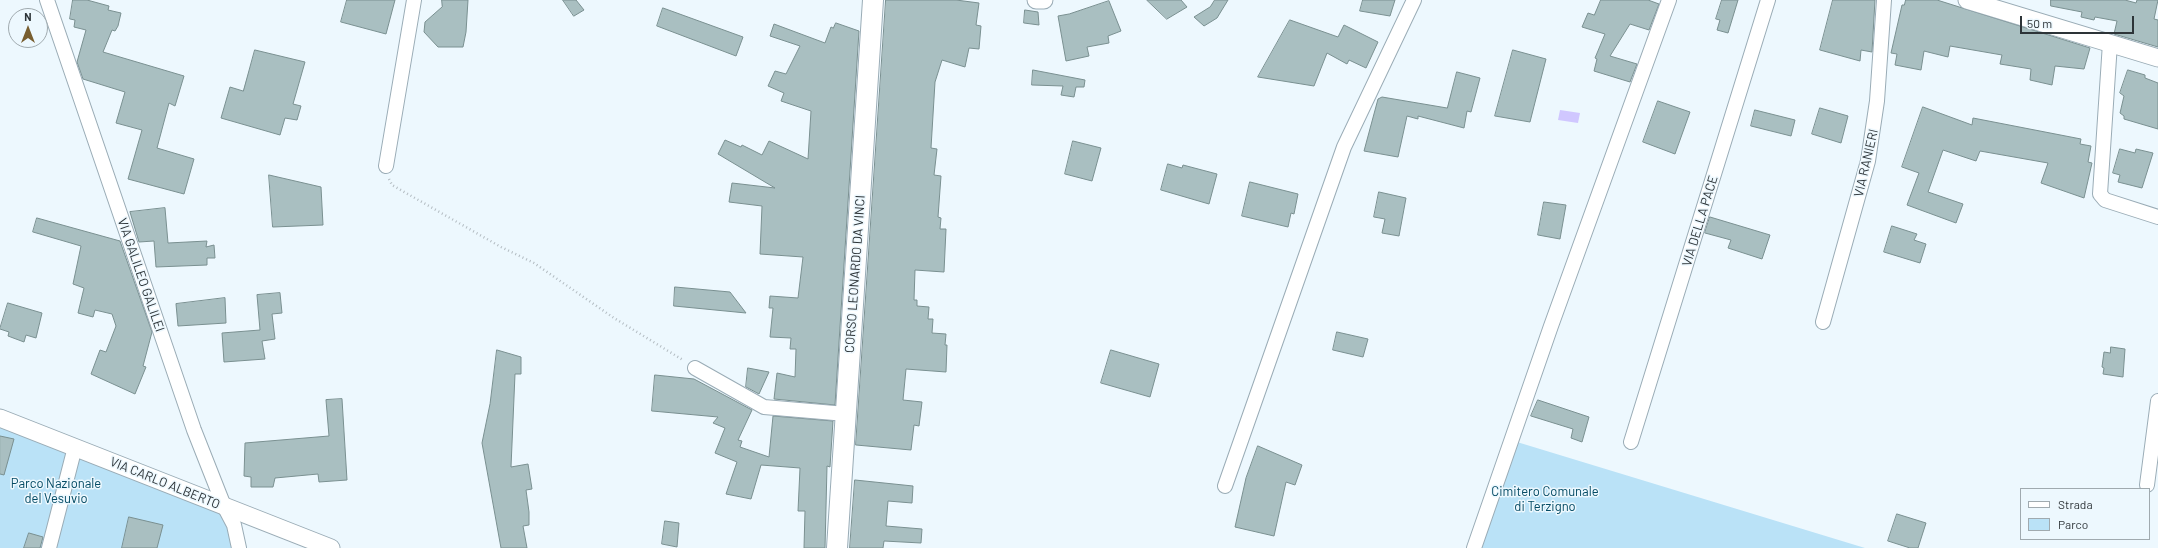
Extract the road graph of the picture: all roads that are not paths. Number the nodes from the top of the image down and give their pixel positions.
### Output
1 (47, 0) edge
2 (414, 0) edge
3 (874, 0) edge
4 (1036, 0) edge
5 (1044, 0) edge
6 (1414, 0) edge
7 (1668, 0) edge
8 (1768, 0) edge
9 (1884, 0) edge
10 (1967, 0) edge
11 (2110, 43) junction
12 (2158, 58) edge
13 (386, 166) road end
14 (2158, 217) edge
15 (1823, 322) dead end
16 (695, 368) road end
17 (2158, 401) edge
18 (846, 414) junction
19 (0, 418) edge
20 (1631, 442) dead end
21 (75, 447) junction
22 (1225, 486) dead end
23 (2147, 486) dead end
24 (224, 506) junction
25 (49, 548) edge
26 (239, 548) edge
27 (331, 548) edge
28 (837, 548) edge
29 (1474, 548) edge

1 - 24 street, VIA GALILEO GALILEI
2 - 13 street
3 - 18 main road, CORSO LEONARDO DA VINCI
4 - 5 street
6 - 22 street
7 - 29 street
8 - 20 street, VIA DELLA PACE
9 - 15 street, VIA RANIERI
10 - 11 street
11 - 12 street
11 - 14 street
16 - 18 street
17 - 23 street
18 - 28 main road, CORSO LEONARDO DA VINCI
19 - 21 street, VIA CARLO ALBERTO
21 - 24 street, VIA CARLO ALBERTO
21 - 25 street
24 - 26 street, VIA GALILEO GALILEI
24 - 27 street, VIA CARLO ALBERTO

